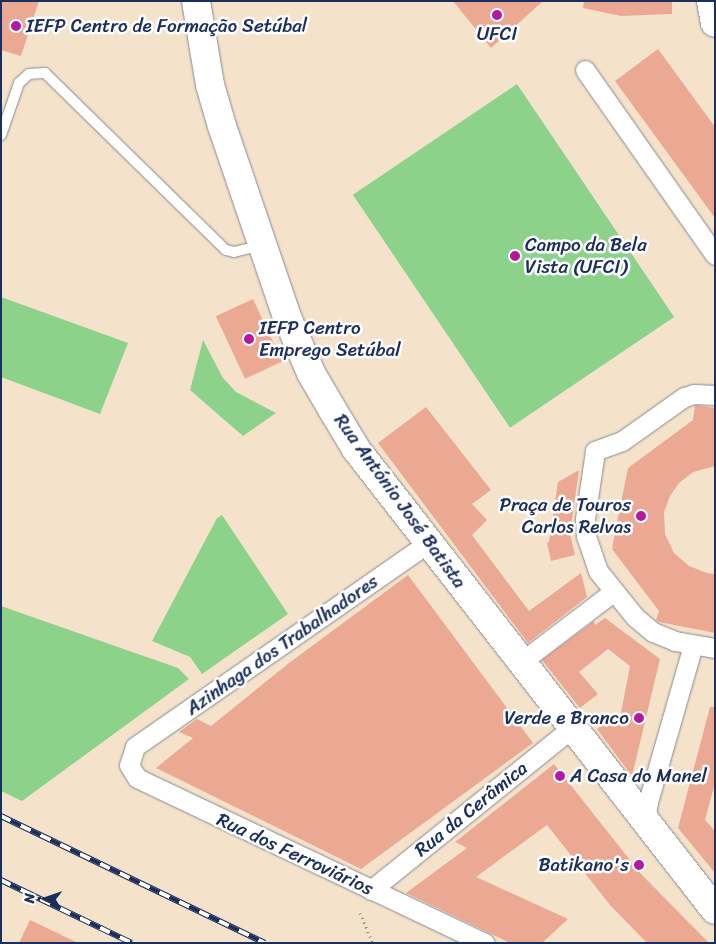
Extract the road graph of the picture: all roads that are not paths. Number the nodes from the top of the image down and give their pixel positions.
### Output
1 (196, 1) edge
2 (711, 1) edge
3 (715, 24) edge
4 (585, 70) dead end
5 (1, 135) edge
6 (263, 244) junction
7 (715, 256) edge
8 (715, 395) edge
9 (428, 543) junction
10 (613, 592) junction
11 (693, 645) junction
12 (715, 648) edge
13 (521, 662) junction
14 (572, 728) junction
15 (135, 747) joint
16 (645, 822) junction
17 (371, 890) junction
18 (715, 910) edge
19 (485, 943) edge

1 - 6 main road, Rua António José Batista
2 - 3 main road
4 - 7 street
5 - 6 lane
6 - 9 main road, Rua António José Batista
8 - 10 street
9 - 13 main road, Rua António José Batista
9 - 15 street, Azinhaga dos Trabalhadores
10 - 11 street
10 - 13 street
11 - 12 street
11 - 16 street
13 - 14 main road, Rua António José Batista
14 - 16 main road, Rua António José Batista
14 - 17 street, Rua da Cerâmica
15 - 17 street, Rua dos Ferroviários
16 - 18 main road, Rua António José Batista
17 - 19 street, Rua dos Ferroviários

